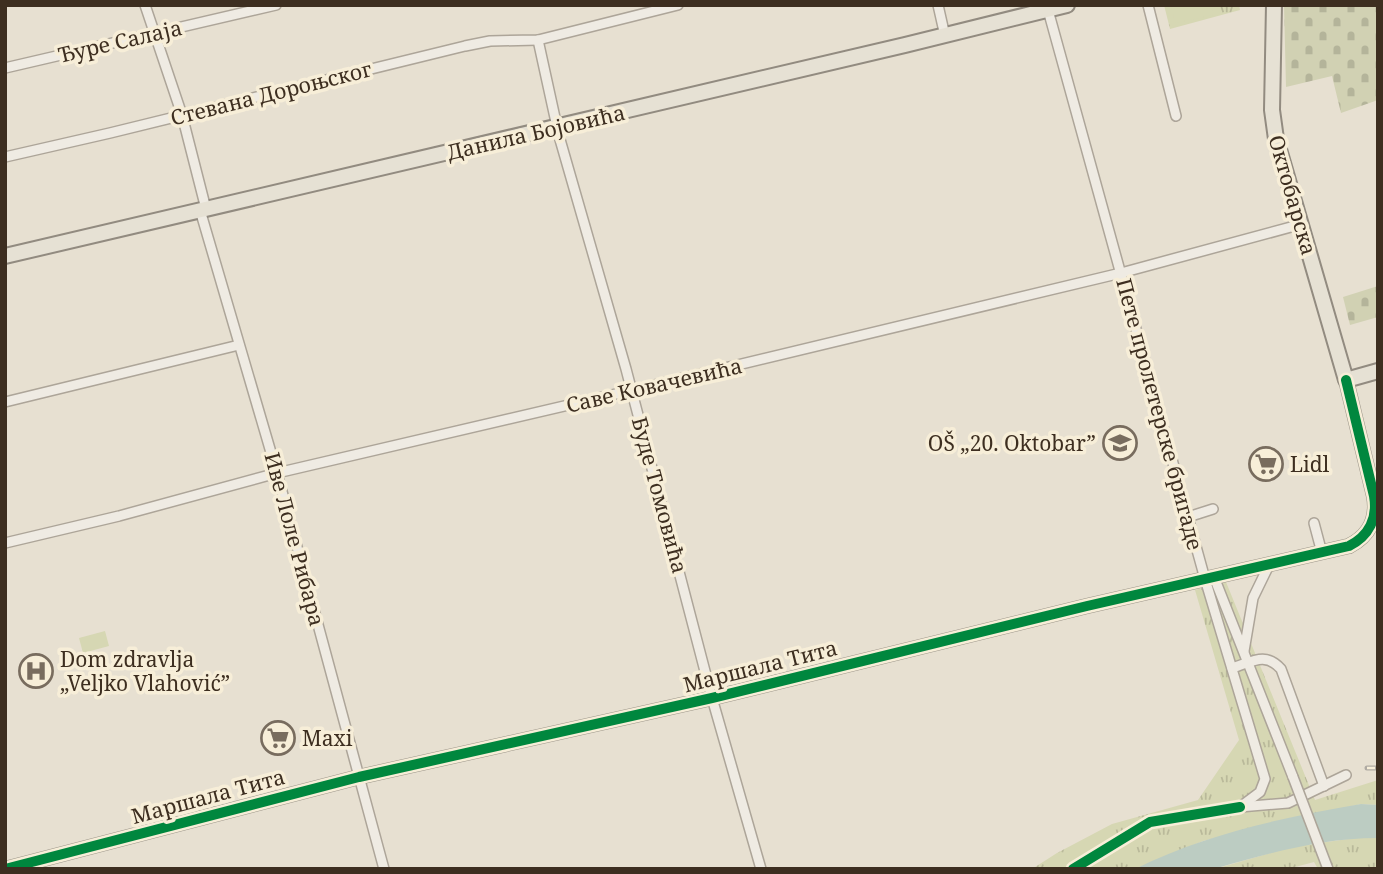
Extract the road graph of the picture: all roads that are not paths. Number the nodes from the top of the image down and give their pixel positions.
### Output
1 (145, 5) edge
2 (276, 5) edge
3 (938, 5) edge
4 (1067, 5) edge
5 (1148, 5) edge
6 (1274, 5) edge
7 (674, 6) edge
8 (1048, 10) junction
9 (153, 34) junction
10 (945, 36) junction
11 (538, 40) junction
12 (5, 68) edge
13 (182, 115) junction
14 (1176, 116) dead end
15 (556, 127) junction
16 (5, 157) edge
17 (203, 210) junction
18 (1302, 224) junction
19 (5, 256) edge
20 (1121, 273) junction
21 (239, 345) junction
22 (1378, 371) edge
23 (1346, 380) junction
24 (632, 390) junction
25 (5, 402) edge
26 (277, 473) junction
27 (1213, 509) dead end
28 (1188, 517) junction
29 (1314, 523) dead end
30 (5, 543) edge
31 (1322, 553) junction
32 (1269, 565) junction
33 (1209, 578) junction
34 (1244, 653) junction
35 (1248, 663) junction
36 (1231, 668) junction
37 (712, 698) junction
38 (1346, 775) dead end
39 (359, 777) junction
40 (1324, 786) junction
41 (1240, 807) junction
42 (5, 869) edge
43 (384, 869) edge
44 (761, 869) edge
45 (1073, 869) edge
46 (1328, 869) edge

1 - 9 street, Иве Лоле Рибара
2 - 9 street, Ђуре Салаја
3 - 10 street
4 - 8 main road, Данила Бојовића
5 - 14 street
6 - 18 main road, Октобарска
7 - 11 street, Стевана Дороњског
8 - 10 main road, Данила Бојовића
8 - 20 street, Пете пролетерске бригаде
9 - 12 street, Ђуре Салаја
9 - 13 street, Иве Лоле Рибара
10 - 15 main road, Данила Бојовића
11 - 13 street, Стевана Дороњског
11 - 15 street, Буде Томовића
13 - 16 street, Стевана Дороњског
13 - 17 street, Иве Лоле Рибара
15 - 17 main road, Данила Бојовића
15 - 24 street, Буде Томовића
17 - 19 main road, Данила Бојовића
17 - 21 street, Иве Лоле Рибара
18 - 20 street, Саве Ковачевића
18 - 23 main road, Октобарска
20 - 24 street, Саве Ковачевића
20 - 28 street, Пете пролетерске бригаде
21 - 25 street
21 - 26 street, Иве Лоле Рибара
22 - 23 main road
23 - 31 street, Маршала Тита
24 - 26 street, Саве Ковачевића
24 - 37 street, Буде Томовића
26 - 30 street, Саве Ковачевића
26 - 39 street, Иве Лоле Рибара
27 - 28 street
28 - 33 street, Пете пролетерске бригаде
29 - 31 street
31 - 32 street, Маршала Тита
32 - 33 street, Маршала Тита
32 - 34 street
33 - 34 street
33 - 36 street, Пете пролетерске бригаде
33 - 37 street, Маршала Тита
34 - 35 street
35 - 36 street
35 - 40 street
35 - 46 street, bridge
36 - 41 street, Пете пролетерске бригаде
37 - 39 street, Маршала Тита
37 - 44 street, Буде Томовића
38 - 40 street
39 - 42 street, Маршала Тита
39 - 43 street, Иве Лоле Рибара
40 - 41 street
41 - 45 street

